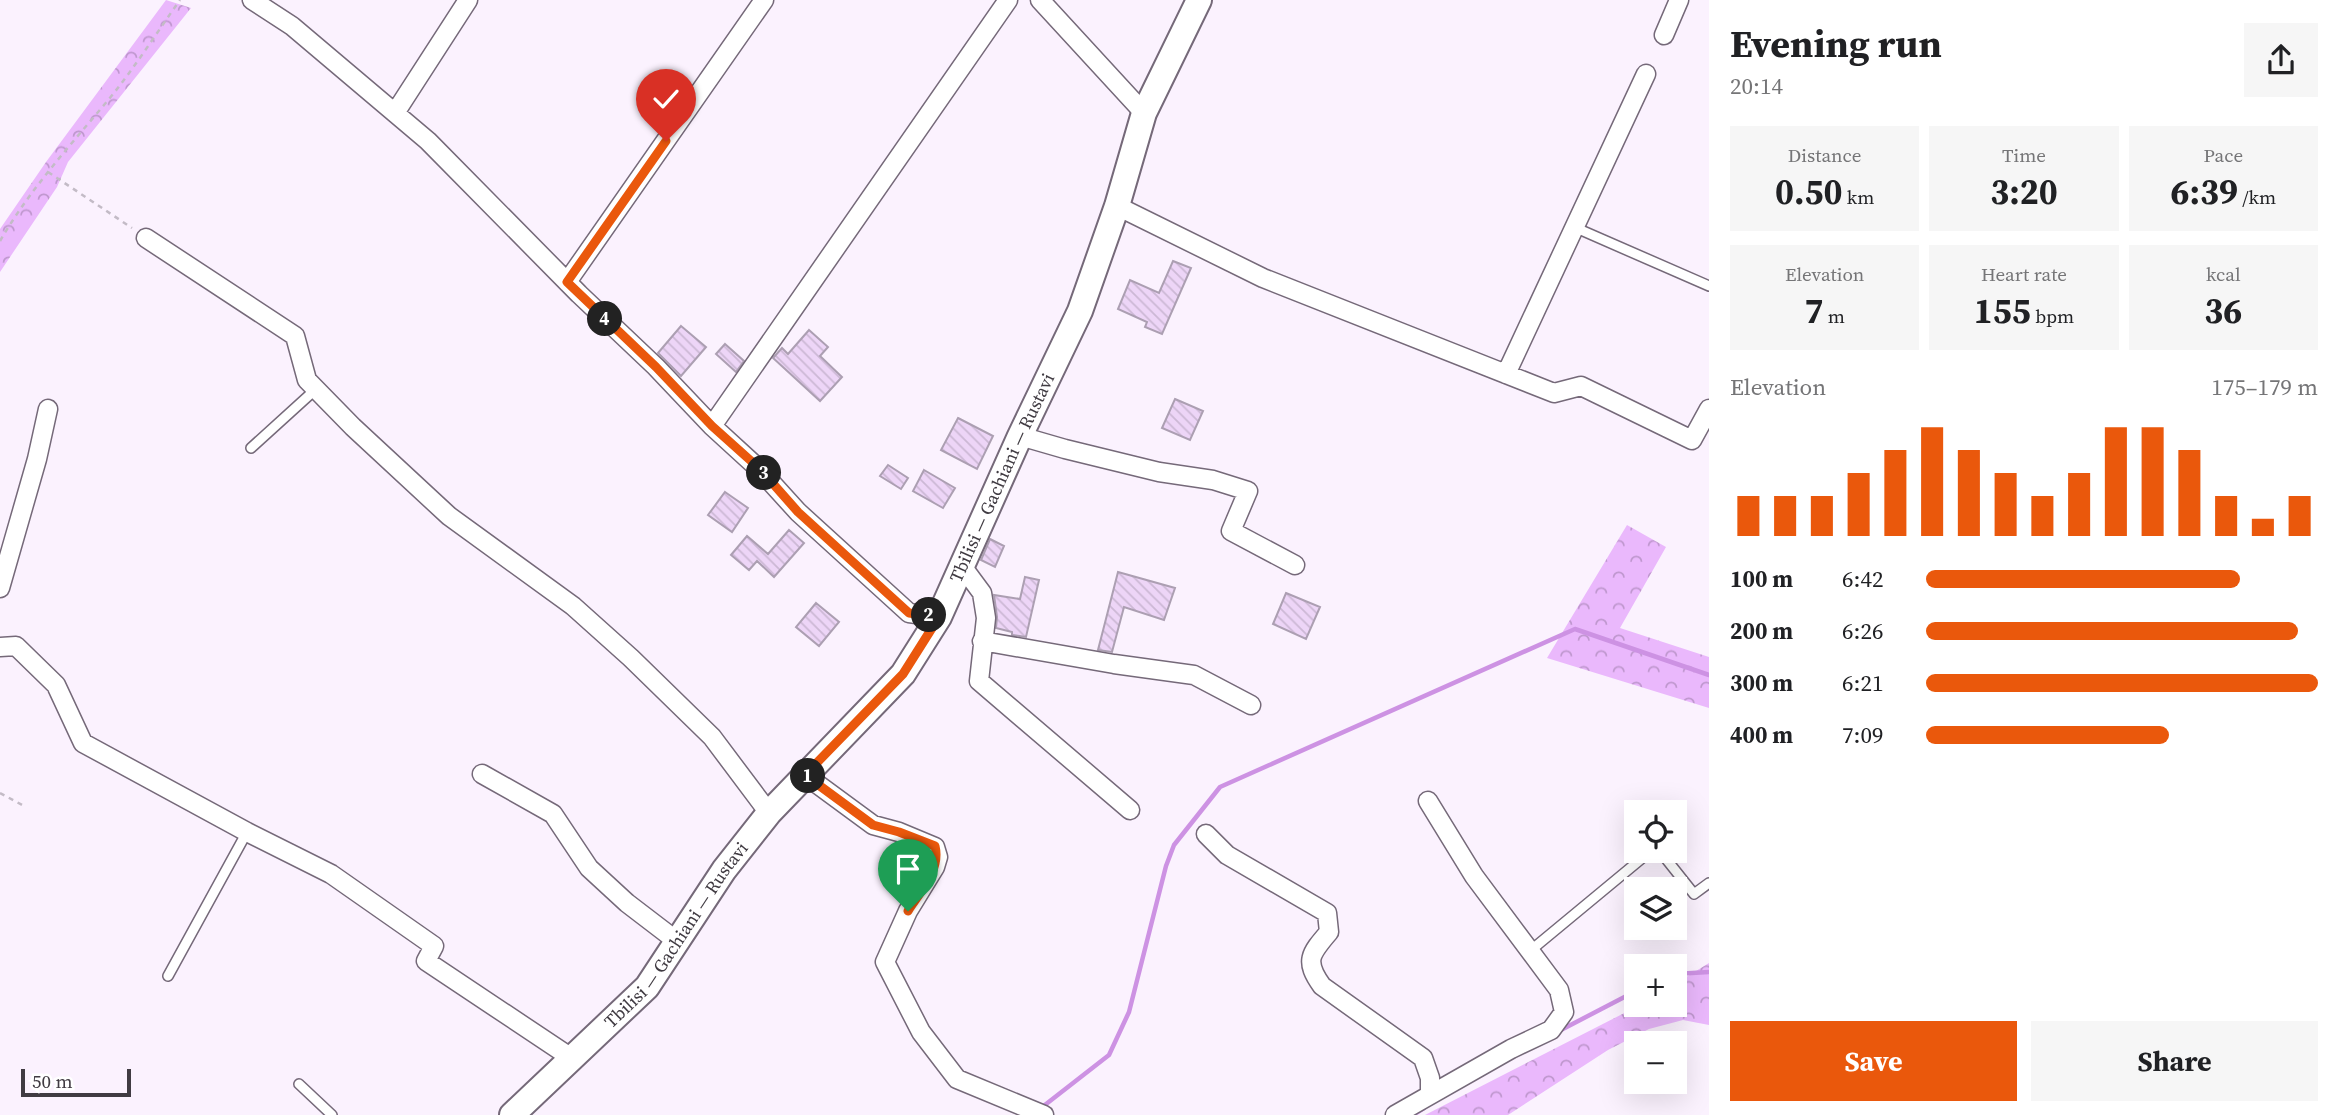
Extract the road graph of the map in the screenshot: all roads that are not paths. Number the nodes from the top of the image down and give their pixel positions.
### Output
1 (252, 0) edge
2 (468, 0) edge
3 (764, 0) edge
4 (1008, 0) edge
5 (1040, 0) edge
6 (1199, 0) edge
7 (1679, 0) edge
8 (1664, 35) dead end
9 (1646, 74) dead end
10 (395, 113) junction
11 (1144, 113) junction
12 (1117, 206) junction
13 (1574, 227) junction
14 (146, 238) road end
15 (567, 282) junction
16 (1709, 286) edge
17 (1506, 374) junction
18 (316, 389) junction
19 (48, 409) dead end
20 (1709, 409) edge
21 (712, 426) junction
22 (1020, 436) junction
23 (251, 448) dead end
24 (1295, 565) dead end
25 (962, 566) junction
26 (0, 588) edge
27 (939, 617) junction
28 (982, 640) junction
29 (0, 647) edge
30 (1251, 705) dead end
31 (482, 774) dead end
32 (805, 775) junction
33 (1428, 801) dead end
34 (1130, 810) dead end
35 (769, 813) junction
36 (247, 832) junction
37 (1206, 834) dead end
38 (1636, 863) edge
39 (1669, 863) edge
40 (1709, 883) edge
41 (678, 942) junction
42 (1530, 951) junction
43 (168, 976) dead end
44 (573, 1059) junction
45 (299, 1084) dead end
46 (1430, 1094) junction
47 (522, 1112) edge
48 (332, 1115) edge
49 (1044, 1115) edge
50 (1395, 1115) edge

1 - 10 street
2 - 10 street
3 - 15 street
4 - 21 street
5 - 11 street
6 - 11 main road, Tbilisi — Gachiani — Rustavi
7 - 8 street
9 - 13 street
10 - 15 street
11 - 12 main road, Tbilisi — Gachiani — Rustavi
12 - 17 street
12 - 22 main road, Tbilisi — Gachiani — Rustavi
13 - 16 lane
13 - 17 street
14 - 18 street
15 - 21 street
17 - 20 street
18 - 23 lane
18 - 35 street
19 - 26 street
21 - 27 street
22 - 24 street
22 - 25 main road, Tbilisi — Gachiani — Rustavi
25 - 27 main road, Tbilisi — Gachiani — Rustavi
25 - 28 street
27 - 32 main road, Tbilisi — Gachiani — Rustavi
28 - 30 street
28 - 34 street
29 - 36 street
31 - 41 street
32 - 35 main road, Tbilisi — Gachiani — Rustavi
32 - 49 street
33 - 42 street
35 - 41 main road, Tbilisi — Gachiani — Rustavi
36 - 43 lane
36 - 44 street
37 - 46 street
38 - 42 lane
39 - 40 lane
41 - 44 main road, Tbilisi — Gachiani — Rustavi
42 - 46 street
44 - 47 main road, Tbilisi — Gachiani — Rustavi
45 - 48 lane
46 - 50 street

